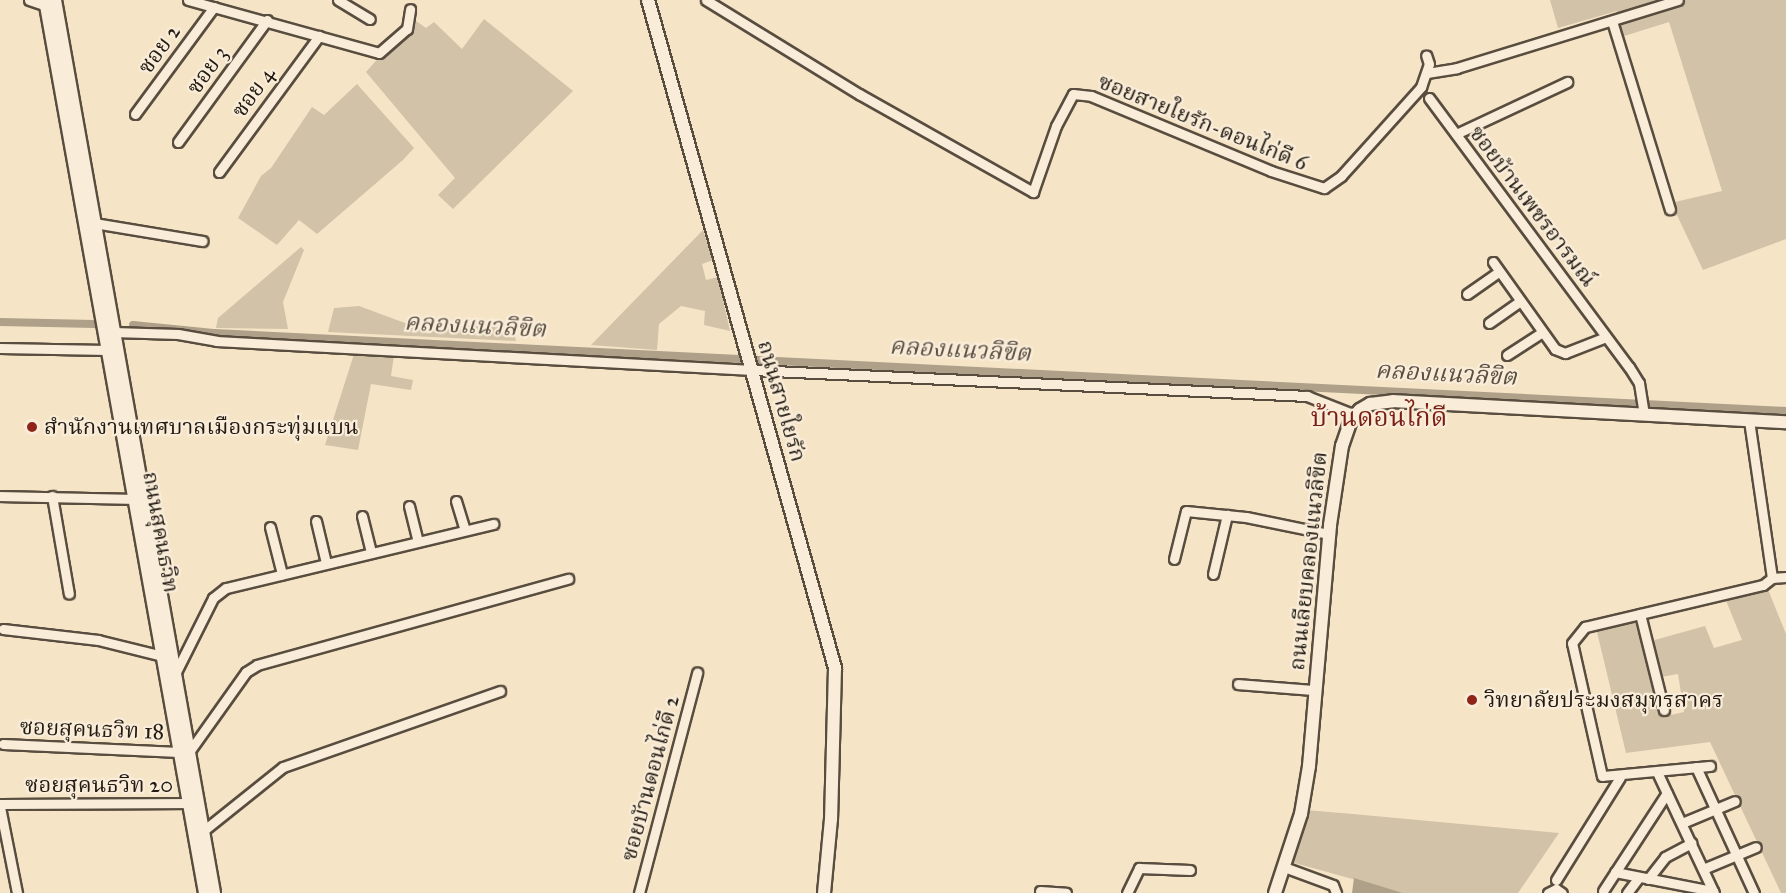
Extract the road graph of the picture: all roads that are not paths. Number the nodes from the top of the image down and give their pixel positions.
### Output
1 (29, 0) edge
2 (189, 0) edge
3 (338, 0) edge
4 (648, 0) edge
5 (706, 0) edge
6 (1678, 0) edge
7 (49, 2) edge
8 (204, 2) edge
9 (214, 7) junction
10 (411, 9) dead end
11 (267, 20) junction
12 (370, 20) dead end
13 (1612, 21) junction
14 (320, 36) junction
15 (1426, 55) dead end
16 (1427, 73) junction
17 (1567, 82) dead end
18 (1429, 98) dead end
19 (135, 114) dead end
20 (1456, 134) junction
21 (178, 142) dead end
22 (219, 172) dead end
23 (1670, 209) dead end
24 (94, 223) junction
25 (203, 240) dead end
26 (1493, 262) dead end
27 (1499, 272) junction
28 (1467, 294) dead end
29 (1519, 302) junction
30 (1489, 323) dead end
31 (113, 332) junction
32 (1541, 333) junction
33 (1606, 337) junction
34 (0, 348) edge
35 (106, 350) junction
36 (1507, 355) dead end
37 (751, 368) junction
38 (1643, 412) junction
39 (1355, 415) junction
40 (1749, 421) junction
41 (1786, 422) edge
42 (0, 496) edge
43 (52, 496) junction
44 (134, 499) junction
45 (456, 501) dead end
46 (409, 506) dead end
47 (1227, 515) junction
48 (362, 516) dead end
49 (316, 521) dead end
50 (493, 524) dead end
51 (270, 527) dead end
52 (465, 530) junction
53 (1329, 534) junction
54 (418, 542) junction
55 (371, 553) junction
56 (1174, 559) dead end
57 (326, 563) junction
58 (282, 574) junction
59 (1213, 574) dead end
60 (1786, 577) edge
61 (1773, 578) junction
62 (568, 579) dead end
63 (69, 594) dead end
64 (1640, 614) junction
65 (3, 629) dead end
66 (162, 656) junction
67 (698, 673) dead end
68 (175, 674) junction
69 (167, 684) junction
70 (1238, 684) dead end
71 (1315, 690) junction
72 (500, 691) dead end
73 (1664, 710) dead end
74 (3, 744) dead end
75 (184, 752) junction
76 (1710, 766) dead end
77 (1696, 768) junction
78 (1657, 772) junction
79 (1620, 777) junction
80 (1667, 793) junction
81 (1735, 801) dead end
82 (193, 804) junction
83 (0, 806) edge
84 (1715, 808) junction
85 (831, 819) junction
86 (1682, 823) junction
87 (203, 831) junction
88 (1691, 843) junction
89 (1756, 847) dead end
90 (1738, 854) junction
91 (1284, 867) junction
92 (1703, 869) junction
93 (1190, 870) dead end
94 (1615, 872) junction
95 (1643, 878) junction
96 (1556, 880) dead end
97 (1040, 891) dead end
98 (1603, 891) dead end
99 (1714, 892) edge
100 (18, 893) edge
101 (205, 893) edge
102 (214, 893) edge
103 (639, 893) edge
104 (824, 893) edge
105 (831, 893) edge
106 (1066, 893) edge
107 (1127, 893) edge
108 (1275, 893) edge
109 (1336, 893) edge
110 (1548, 893) edge
111 (1562, 893) edge
112 (1627, 893) edge
113 (1754, 893) edge

1 - 7 street
2 - 8 street
3 - 12 street
4 - 37 street, ถนนสายใยรัก
5 - 16 street, ซอยสายใยรัก-ดอนไก่ดี 6
6 - 13 street
7 - 24 street, ถนนสุคนธวิท
7 - 35 street, ถนนสุคนธวิท
8 - 9 street
9 - 11 street
9 - 19 street, ซอย 2
10 - 14 street
11 - 14 street
11 - 21 street, ซอย 3
13 - 16 street
13 - 23 street
14 - 22 street, ซอย 4
15 - 16 street
17 - 20 street
18 - 20 street, ซอยบ้านเพชรอารมณ์
20 - 33 street, ซอยบ้านเพชรอารมณ์
24 - 25 street
24 - 31 street, ถนนสุคนธวิท
26 - 27 street
27 - 28 street
27 - 29 street
29 - 30 street
29 - 32 street
31 - 37 street
31 - 68 street, ถนนสุคนธวิท
32 - 33 street
32 - 36 street
33 - 38 street, ซอยบ้านเพชรอารมณ์
34 - 35 street
35 - 44 street, ถนนสุคนธวิท
37 - 39 street
37 - 85 street, ถนนสายใยรัก
38 - 39 street
38 - 40 street
39 - 53 street, ถนนเลียบคลองแนวลิขิต
40 - 41 street
40 - 61 street
42 - 43 street
43 - 44 street
43 - 63 street
44 - 66 street, ถนนสุคนธวิท
45 - 52 street
46 - 54 street
47 - 53 street
47 - 56 street
47 - 59 street
48 - 55 street
49 - 57 street
50 - 52 street
51 - 58 street
52 - 54 street
53 - 71 street, ถนนเลียบคลองแนวลิขิต
54 - 55 street
55 - 57 street
57 - 58 street
58 - 68 street
60 - 61 street
61 - 64 street
62 - 75 street
64 - 73 street
64 - 79 street
65 - 66 street
66 - 69 street, ถนนสุคนธวิท
67 - 103 street, ซอยบัานดอนไก่ดี 2
68 - 69 street
68 - 75 street, ถนนสุคนธวิท
69 - 75 street, ถนนสุคนธวิท
70 - 71 street
71 - 91 street, ถนนเลียบคลองแนวลิขิต
72 - 87 street
74 - 75 street, ซอยสุคนธวิท 18
75 - 82 street, ถนนสุคนธวิท
76 - 77 street
77 - 78 street
77 - 84 street
78 - 79 street
78 - 80 street
79 - 96 street
80 - 86 street
80 - 94 street
81 - 84 street
82 - 83 street, ซอยสุคนธวิท 20
82 - 87 street, ถนนสุคนธวิท
82 - 101 street, ถนนสุคนธวิท
83 - 100 street
84 - 86 street
84 - 90 street
85 - 104 street, ถนนสายใยรัก
85 - 105 street, ถนนสายใยรัก
86 - 88 street
87 - 102 street, ถนนสุคนธวิท
88 - 92 street
88 - 95 street
89 - 90 street
90 - 92 street
90 - 113 street
91 - 108 street, ถนนเลียบคลองแนวลิขิต
91 - 109 street
92 - 99 street
93 - 107 street
94 - 95 street
94 - 98 street
95 - 99 street
95 - 112 street
97 - 106 street
110 - 111 street

